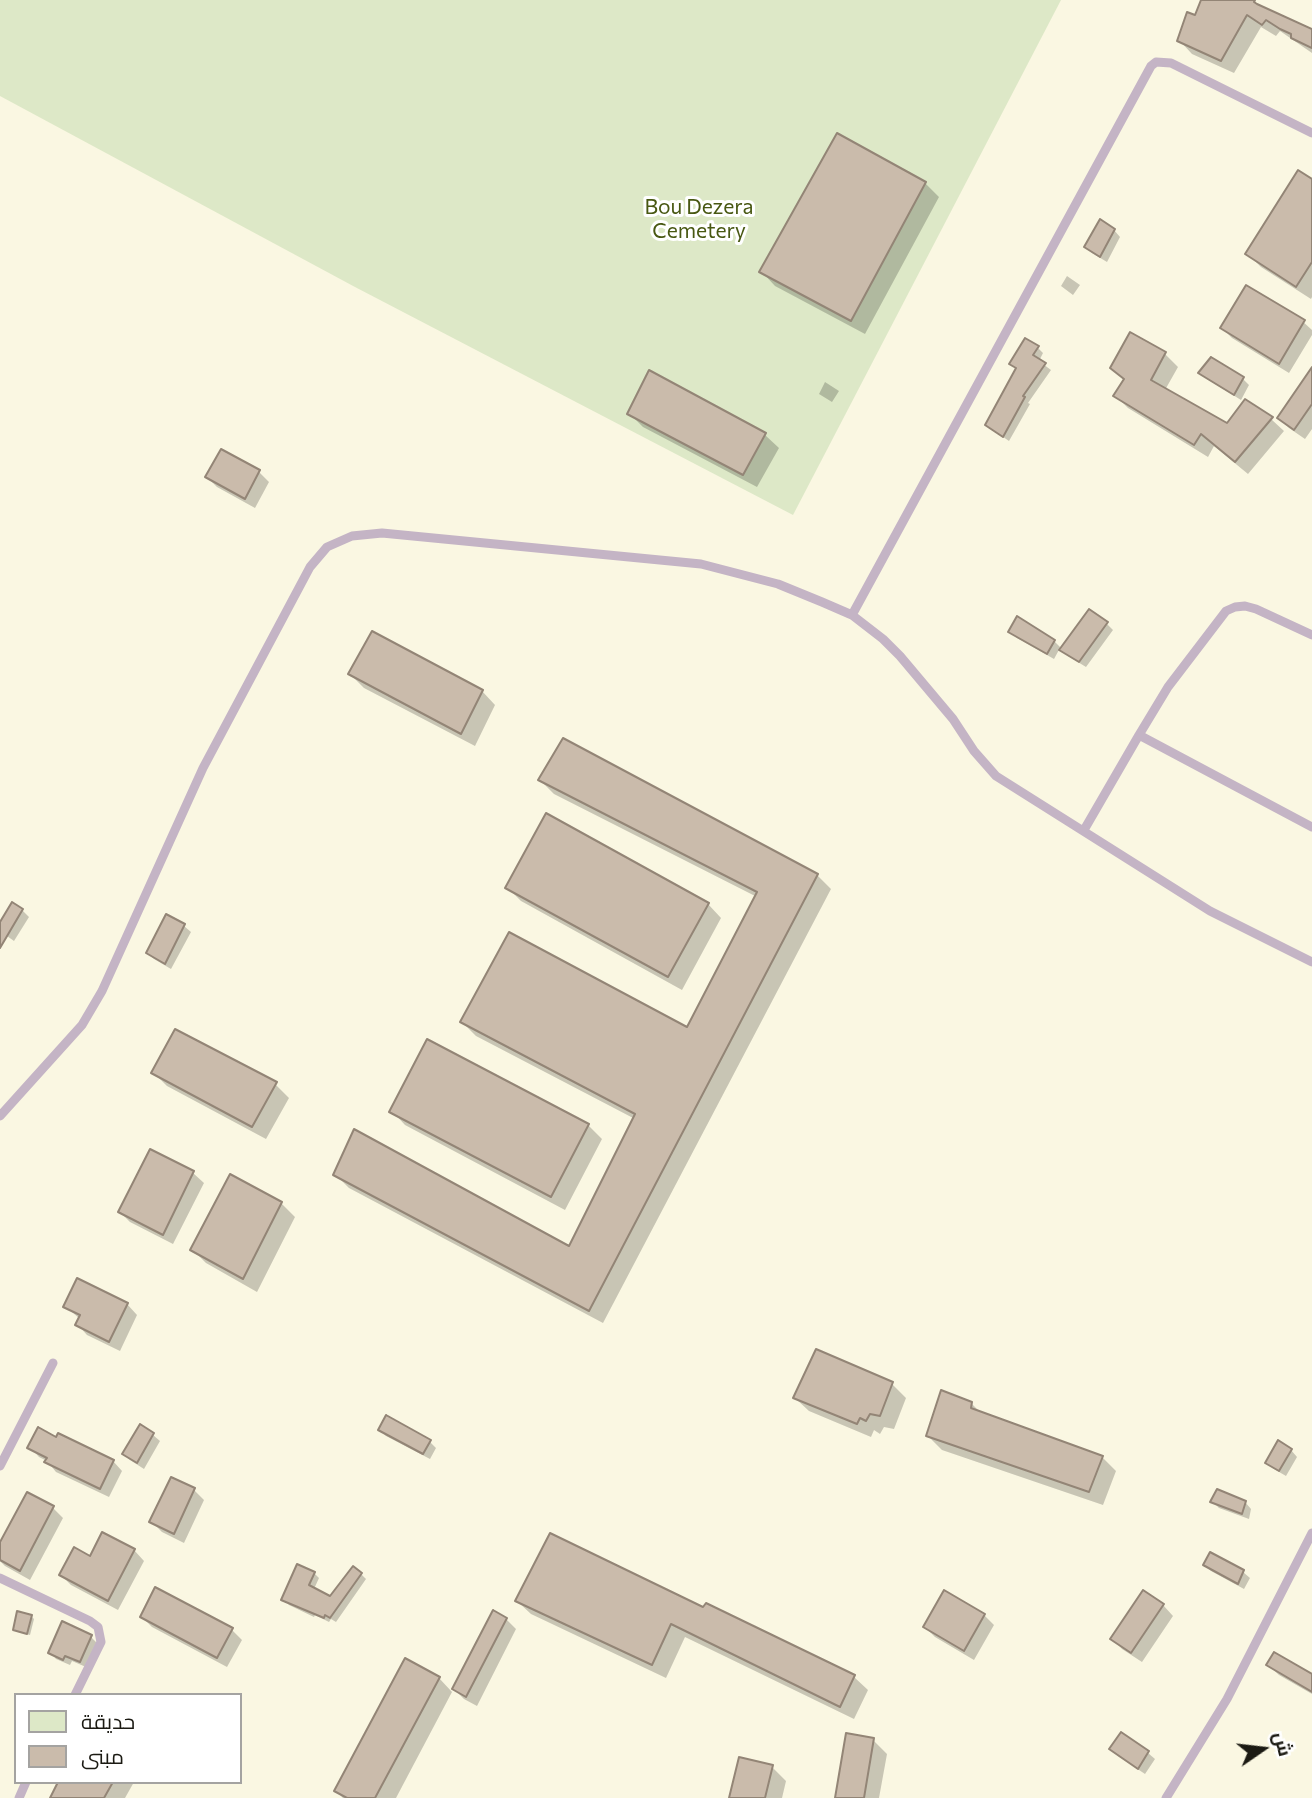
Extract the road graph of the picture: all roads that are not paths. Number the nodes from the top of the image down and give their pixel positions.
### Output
1 (1312, 133) edge
2 (852, 615) junction
3 (1312, 635) edge
4 (1139, 735) junction
5 (1312, 827) edge
6 (1084, 831) junction
7 (1312, 962) edge
8 (0, 1116) edge
9 (53, 1363) dead end
10 (0, 1466) edge
11 (1312, 1533) edge
12 (0, 1577) edge
13 (76, 1693) edge
14 (1166, 1798) edge

1 - 2 lane
2 - 6 lane
2 - 8 lane
3 - 4 lane
4 - 5 lane
4 - 6 lane
6 - 7 lane
9 - 10 lane
11 - 14 lane
12 - 13 lane

